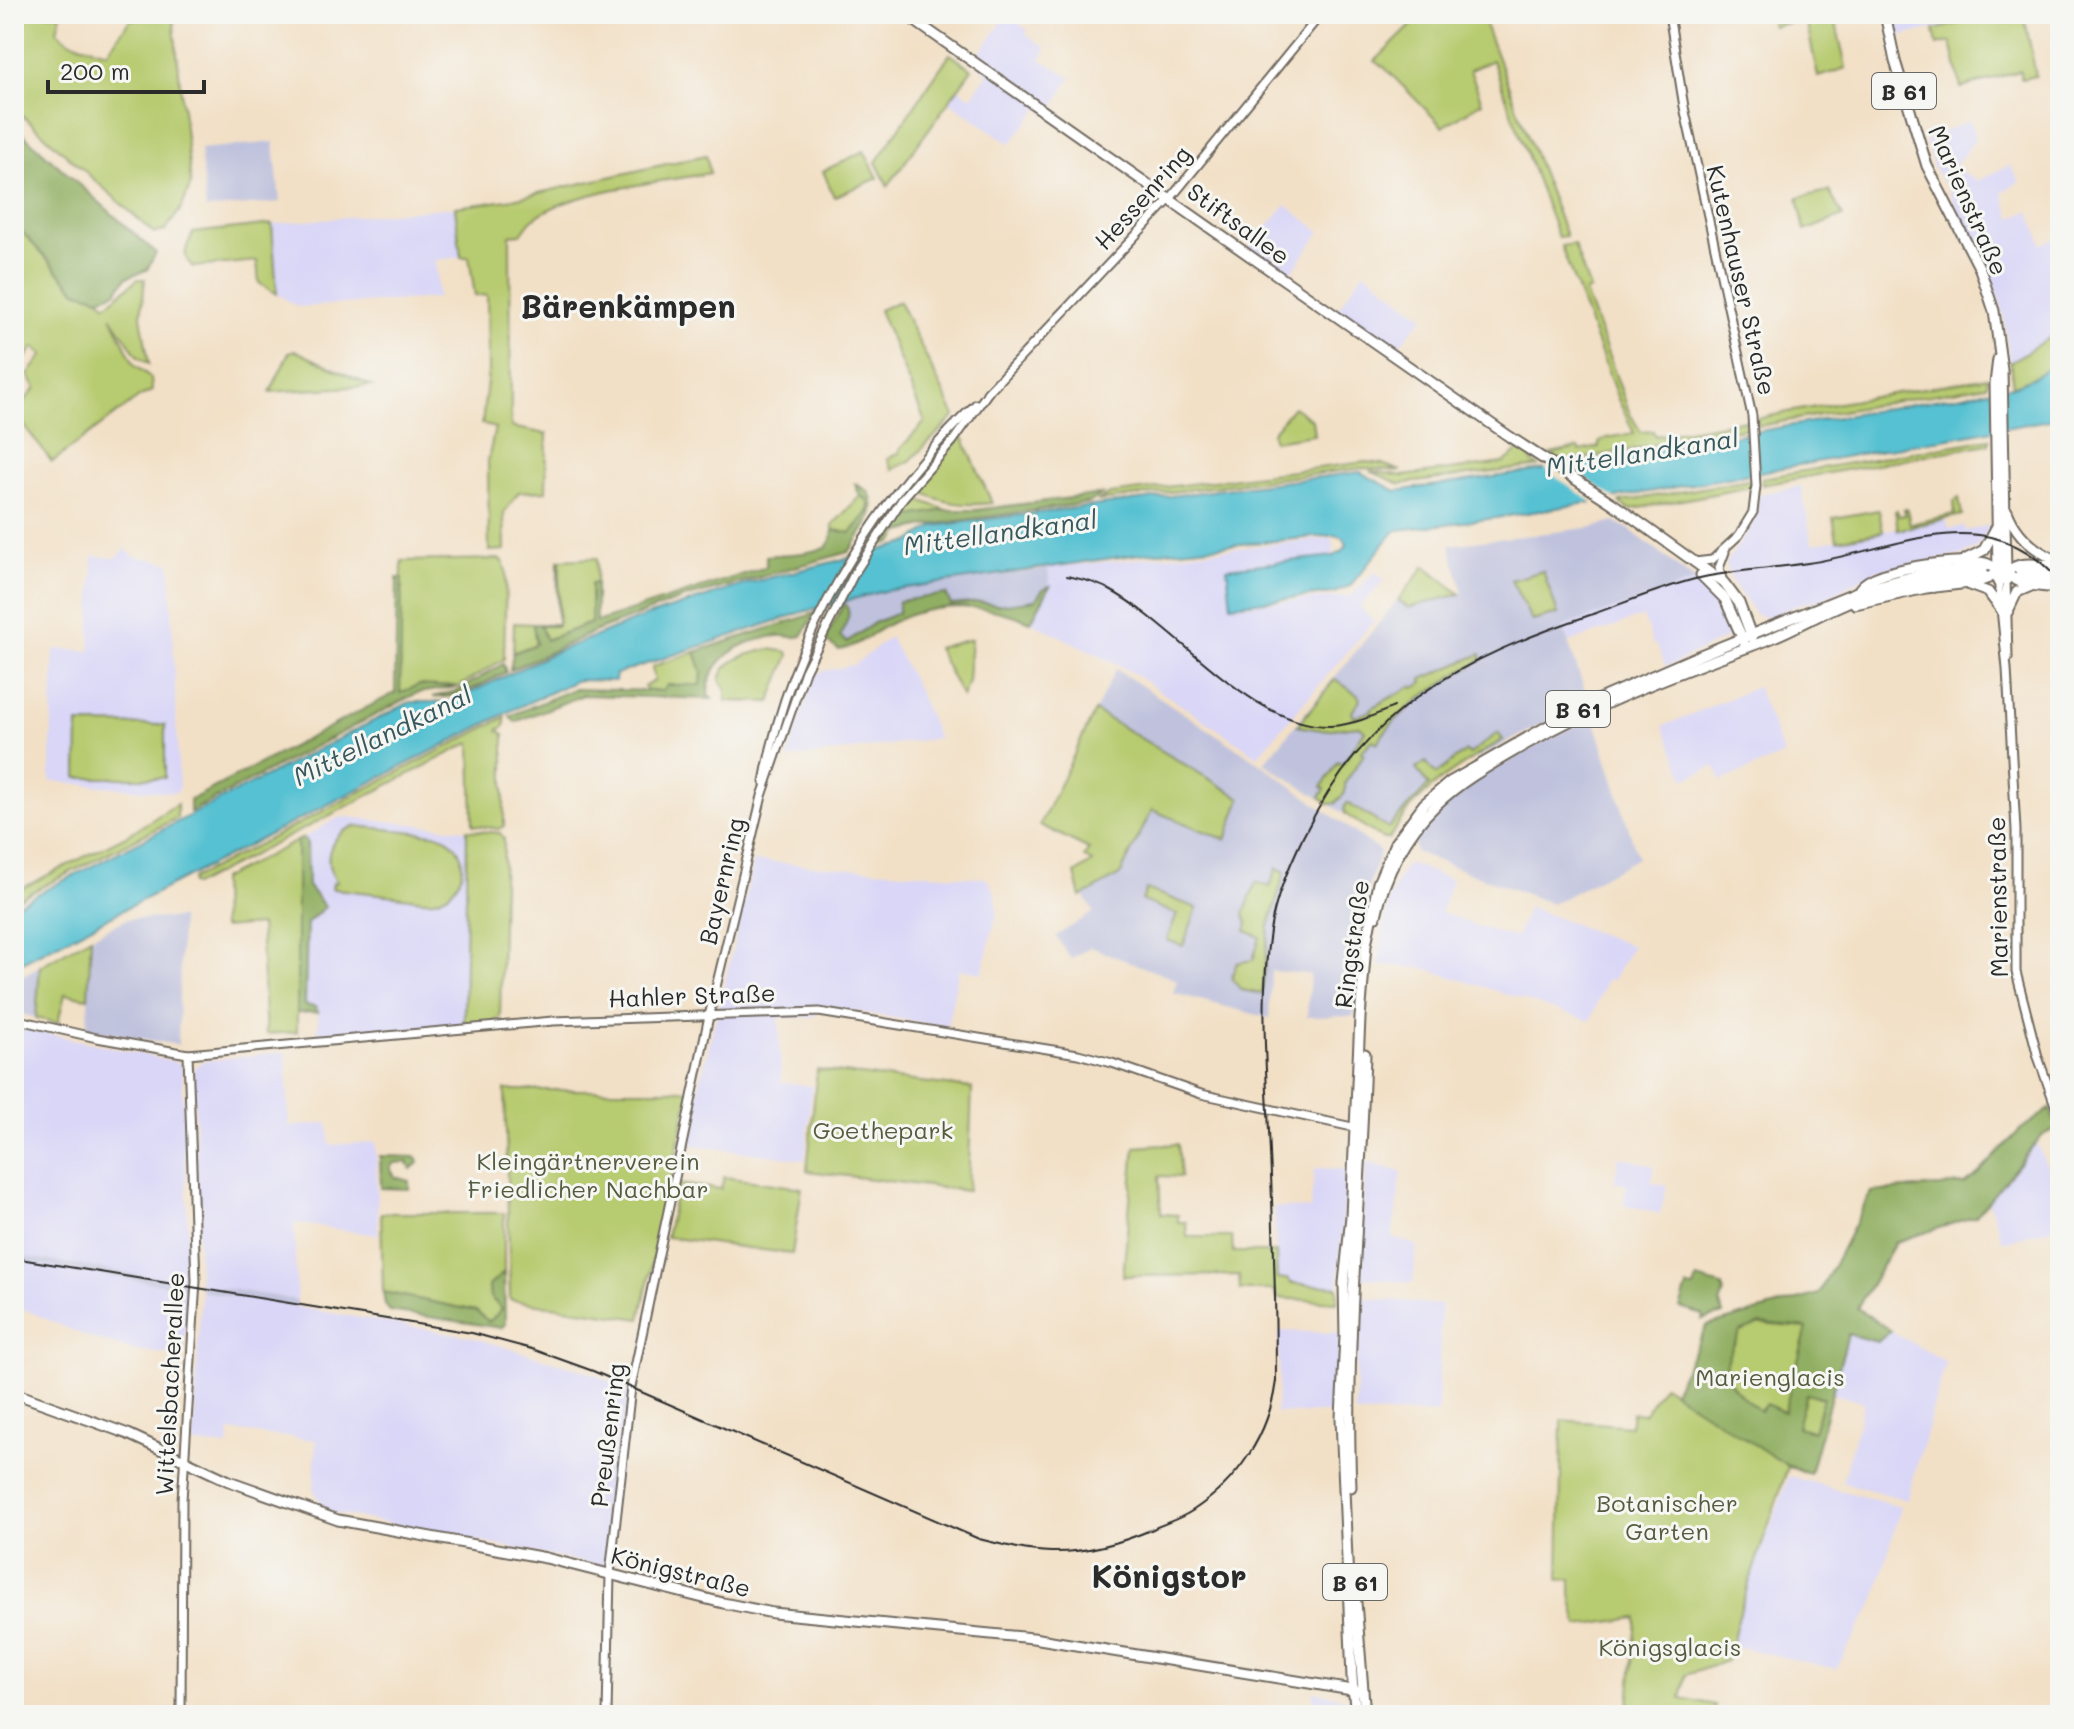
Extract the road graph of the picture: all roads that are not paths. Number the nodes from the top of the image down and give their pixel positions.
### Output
1 (905, 14) edge
2 (1669, 14) edge
3 (1885, 14) edge
4 (1318, 17) edge
5 (1170, 199) junction
6 (2000, 433) junction
7 (901, 495) junction
8 (1608, 504) junction
9 (2004, 504) junction
10 (1997, 525) junction
11 (1728, 547) junction
12 (1961, 561) junction
13 (1693, 562) junction
14 (2060, 567) edge
15 (2002, 572) junction
16 (2060, 581) edge
17 (1724, 583) junction
18 (1962, 584) junction
19 (2034, 585) junction
20 (2060, 588) edge
21 (1859, 591) junction
22 (1839, 606) junction
23 (2004, 609) junction
24 (1748, 641) junction
25 (762, 796) junction
26 (709, 1016) junction
27 (14, 1019) edge
28 (188, 1054) junction
29 (2060, 1119) edge
30 (1359, 1129) junction
31 (638, 1352) joint
32 (14, 1393) edge
33 (185, 1461) junction
34 (610, 1574) junction
35 (1357, 1691) junction
36 (181, 1715) edge
37 (607, 1715) edge
38 (1356, 1715) edge
39 (1365, 1715) edge

1 - 5 main road, Stiftsallee
2 - 11 street, Kutenhauser Straße
3 - 6 main road, Marienstraße / B 61
4 - 5 street, Hessenring
5 - 7 street, Hessenring
5 - 8 main road, Stiftsallee
6 - 9 main road, Marienstraße / B 61
6 - 10 main road, Marienstraße / B 61
7 - 25 street, Bayernring
7 - 25 street, Bayernring
8 - 13 main road, Stiftsallee
8 - 24 main road, Stiftsallee
9 - 14 main road
9 - 15 main road, Marienstraße / B 61
10 - 12 main road, B 61
10 - 15 main road, Marienstraße
11 - 13 street
11 - 17 street, Kutenhauser Straße
12 - 15 main road
12 - 21 main road, B 61
13 - 17 main road, Stiftsallee
14 - 15 main road
14 - 16 main road
15 - 18 main road, B 61
15 - 19 main road
15 - 23 street, Marienstraße
17 - 24 main road, Stiftsallee
18 - 22 main road, B 61
18 - 23 main road
19 - 20 main road
19 - 23 main road
21 - 22 main road, Ringstraße / B 61
21 - 24 main road, Ringstraße / B 61
22 - 24 main road, Ringstraße / B 61
23 - 29 street, Marienstraße
24 - 30 main road, Ringstraße / B 61
25 - 26 street, Bayernring
26 - 28 street, Hahler Straße
26 - 30 street, Hahler Straße
26 - 31 street, Bayernring
27 - 28 street, Hahler Straße
28 - 33 street, Wittelsbacherallee
30 - 35 main road, Ringstraße / B 61
31 - 34 street, Preußenring
32 - 33 main road, Königstraße
33 - 34 main road, Königstraße
33 - 36 street, Wittelsbacherallee
34 - 35 main road, Königstraße
34 - 37 street, Preußenring
35 - 38 main road, Ringstraße / B 61
35 - 39 main road, Ringstraße / B 61

